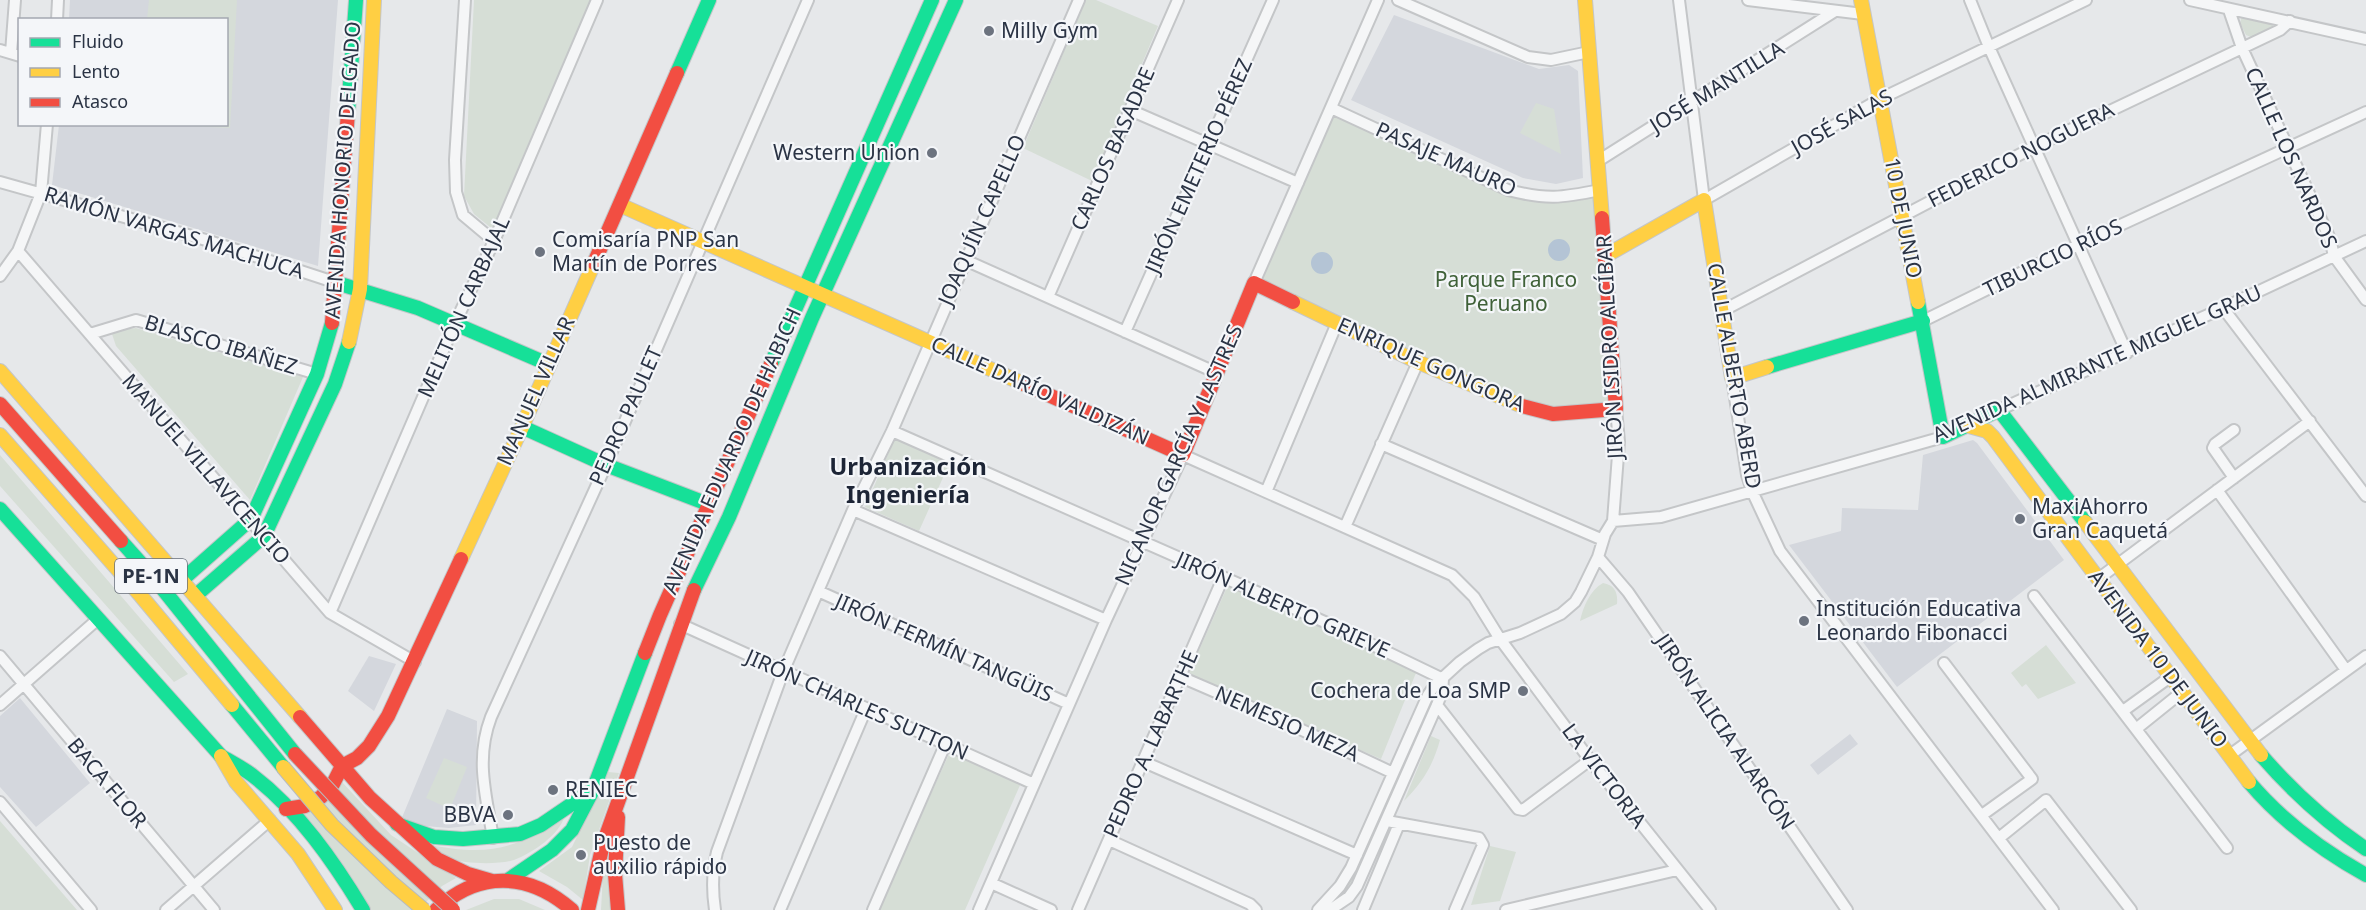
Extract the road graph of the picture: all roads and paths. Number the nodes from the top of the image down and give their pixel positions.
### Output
1 (15, 0) edge
2 (58, 0) edge
3 (356, 0) edge
4 (374, 0) edge
5 (465, 0) edge
6 (597, 0) edge
7 (709, 0) edge
8 (808, 0) edge
9 (932, 0) edge
10 (956, 0) edge
11 (1079, 0) edge
12 (1178, 0) edge
13 (1273, 0) edge
14 (1378, 0) edge
15 (1398, 0) edge
16 (1585, 0) edge
17 (1679, 0) edge
18 (1748, 0) edge
19 (1970, 0) edge
20 (2086, 0) edge
21 (2190, 0) edge
22 (1862, 7) edge
23 (2229, 10) junction
24 (1835, 11) junction
25 (57, 18) edge
26 (2290, 21) junction
27 (2366, 39) edge
28 (1989, 47) junction
29 (2242, 48) junction
30 (1589, 52) junction
31 (10, 53) edge
32 (1880, 99) junction
33 (1693, 103) junction
34 (1331, 108) junction
35 (1130, 110) junction
36 (2366, 112) edge
37 (47, 126) edge
38 (1209, 144) junction
39 (2034, 147) junction
40 (2287, 148) junction
41 (1598, 161) junction
42 (0, 182) edge
43 (1298, 183) junction
44 (1600, 189) junction
45 (41, 193) junction
46 (1704, 200) junction
47 (620, 205) junction
48 (1902, 216) junction
49 (2366, 240) edge
50 (494, 241) junction
51 (702, 241) junction
52 (2077, 245) junction
53 (18, 251) junction
54 (1605, 256) junction
55 (2334, 256) junction
56 (965, 260) junction
57 (0, 276) edge
58 (337, 283) junction
59 (1254, 283) junction
60 (804, 285) junction
61 (360, 289) junction
62 (823, 293) junction
63 (1048, 297) junction
64 (2366, 300) edge
65 (2223, 308) junction
66 (1722, 311) junction
67 (1923, 321) junction
68 (455, 323) junction
69 (1337, 323) junction
70 (1125, 332) junction
71 (90, 334) junction
72 (930, 341) junction
73 (2127, 353) junction
74 (1418, 362) junction
75 (548, 364) junction
76 (0, 371) edge
77 (1217, 373) junction
78 (317, 374) junction
79 (1731, 378) junction
80 (0, 404) edge
81 (1616, 409) junction
82 (1999, 410) junction
83 (2310, 421) junction
84 (1969, 426) junction
85 (522, 427) junction
86 (2234, 430) dead end
87 (892, 431) junction
88 (0, 435) edge
89 (1943, 437) junction
90 (1382, 444) junction
91 (1183, 455) junction
92 (606, 465) junction
93 (2234, 478) junction
94 (2217, 490) junction
95 (1752, 491) junction
96 (1266, 492) junction
97 (2366, 496) edge
98 (708, 504) junction
99 (0, 509) edge
100 (853, 510) junction
101 (251, 519) junction
102 (1613, 521) junction
103 (1346, 527) junction
104 (264, 536) junction
105 (1603, 540) junction
106 (1143, 542) junction
107 (1599, 557) junction
108 (2117, 565) junction
109 (1222, 578) junction
110 (2098, 579) junction
111 (182, 580) junction
112 (818, 591) junction
113 (195, 596) junction
114 (2034, 596) dead end
115 (330, 613) junction
116 (98, 619) junction
117 (1106, 620) junction
118 (680, 624) junction
119 (1500, 639) junction
120 (0, 656) edge
121 (2366, 656) edge
122 (415, 662) junction
123 (1944, 663) dead end
124 (2346, 670) junction
125 (783, 672) junction
126 (1181, 676) junction
127 (2170, 677) junction
128 (1443, 679) junction
129 (24, 685) junction
130 (2182, 692) junction
131 (1069, 704) junction
132 (0, 705) edge
133 (1437, 705) junction
134 (866, 709) junction
135 (2123, 711) junction
136 (2136, 729) junction
137 (2250, 742) junction
138 (945, 745) junction
139 (2230, 755) junction
140 (221, 756) junction
141 (606, 756) junction
142 (1590, 760) junction
143 (1144, 762) junction
144 (633, 764) junction
145 (342, 766) junction
146 (1392, 773) junction
147 (1034, 784) junction
148 (593, 790) junction
149 (2301, 800) junction
150 (0, 802) edge
151 (618, 802) junction
152 (286, 809) junction
153 (1982, 815) junction
154 (2284, 819) junction
155 (270, 820) junction
156 (1387, 821) junction
157 (397, 824) junction
158 (1399, 824) junction
159 (493, 838) junction
160 (1999, 838) junction
161 (1109, 840) junction
162 (2227, 848) dead end
163 (2366, 849) edge
164 (1357, 855) junction
165 (1677, 870) junction
166 (2366, 875) edge
167 (508, 880) junction
168 (492, 881) junction
169 (1343, 881) junction
170 (991, 883) junction
171 (194, 886) junction
172 (1348, 897) junction
173 (92, 910) edge
174 (166, 910) edge
175 (214, 910) edge
176 (335, 910) edge
177 (363, 910) edge
178 (424, 910) edge
179 (436, 910) edge
180 (453, 910) edge
181 (572, 910) edge
182 (588, 910) edge
183 (618, 910) edge
184 (715, 910) edge
185 (780, 910) edge
186 (873, 910) edge
187 (979, 910) edge
188 (1051, 910) edge
189 (1078, 910) edge
190 (1256, 910) edge
191 (1318, 910) edge
192 (1330, 910) edge
193 (1352, 910) edge
194 (1363, 910) edge
195 (1455, 910) edge
196 (1506, 910) edge
197 (1710, 910) edge
198 (1847, 910) edge
199 (2053, 910) edge
200 (2131, 910) edge

1 - 31 street
2 - 25 street
3 - 58 main road, AVENIDA HONORIO DELGADO
4 - 61 main road, AVENIDA HONORIO DELGADO
5 - 50 street
6 - 50 street, MELITÓN CARBAJAL
7 - 47 main road, MANUEL VILLAR
8 - 51 street, PEDRO PAULET
9 - 60 main road, AVENIDA EDUARDO DE HABICH
10 - 62 main road, AVENIDA EDUARDO DE HABICH
11 - 56 street, JOAQUÍN CAPELLO
12 - 35 street, CARLOS BASADRE
13 - 38 street, JIRÓN EMETERIO PÉREZ
14 - 34 street, NICANOR GARCÍA Y LASTRES
15 - 30 street
16 - 30 main road, JIRÓN ISIDRO ALCÍBAR
17 - 33 street, CALLE ALBERTO ABERD
18 - 24 street
19 - 28 street
20 - 28 street, JOSÉ SALAS
21 - 23 street
22 - 24 street
22 - 32 main road, 10 DE JUNIO
23 - 26 street
23 - 29 street, CALLE LOS NARDOS
24 - 33 street, JOSÉ MANTILLA
26 - 27 street
26 - 29 street, FEDERICO NOGUERA
28 - 32 street, JOSÉ SALAS
28 - 39 street
29 - 39 street, FEDERICO NOGUERA
29 - 40 street, CALLE LOS NARDOS
30 - 41 main road, JIRÓN ISIDRO ALCÍBAR
32 - 46 street, JOSÉ SALAS
32 - 48 main road, 10 DE JUNIO
33 - 41 street, JOSÉ MANTILLA
33 - 46 street, CALLE ALBERTO ABERD
34 - 43 street, NICANOR GARCÍA Y LASTRES
34 - 44 street, PASAJE MAURO
35 - 38 street
35 - 63 street, CARLOS BASADRE
36 - 40 street, TIBURCIO RÍOS
37 - 45 street
38 - 43 street
38 - 70 street, JIRÓN EMETERIO PÉREZ
39 - 48 street, FEDERICO NOGUERA
39 - 52 street
40 - 52 street, TIBURCIO RÍOS
40 - 55 street, CALLE LOS NARDOS
41 - 44 main road, JIRÓN ISIDRO ALCÍBAR
42 - 45 street, RAMÓN VARGAS MACHUCA
43 - 59 street, NICANOR GARCÍA Y LASTRES
44 - 54 main road, JIRÓN ISIDRO ALCÍBAR
45 - 53 street
45 - 58 street, RAMÓN VARGAS MACHUCA
46 - 54 main road, JOSÉ SALAS
46 - 66 main road, CALLE ALBERTO ABERD
47 - 51 main road, CALLE DARÍO VALDIZÁN
47 - 75 main road, MANUEL VILLAR
48 - 66 street, FEDERICO NOGUERA
48 - 67 main road, 10 DE JUNIO
49 - 55 street, AVENIDA ALMIRANTE MIGUEL GRAU
50 - 68 street, MELITÓN CARBAJAL
51 - 60 main road, CALLE DARÍO VALDIZÁN
51 - 92 street, PEDRO PAULET
52 - 67 street, TIBURCIO RÍOS
52 - 73 street
53 - 57 street
53 - 71 street, MANUEL VILLAVICENCIO
54 - 81 main road, JIRÓN ISIDRO ALCÍBAR
55 - 64 street, CALLE LOS NARDOS
55 - 65 street, AVENIDA ALMIRANTE MIGUEL GRAU
56 - 63 street
56 - 72 street, JOAQUÍN CAPELLO
58 - 61 main road, RAMÓN VARGAS MACHUCA
58 - 78 main road, AVENIDA HONORIO DELGADO
59 - 69 main road, ENRIQUE GONGORA
59 - 77 main road, NICANOR GARCÍA Y LASTRES
60 - 62 main road, CALLE DARÍO VALDIZÁN
60 - 98 main road, AVENIDA EDUARDO DE HABICH
61 - 68 main road, RAMÓN VARGAS MACHUCA
61 - 104 main road, AVENIDA HONORIO DELGADO
62 - 72 main road, CALLE DARÍO VALDIZÁN
62 - 118 main road, AVENIDA EDUARDO DE HABICH
63 - 70 street
65 - 73 street, AVENIDA ALMIRANTE MIGUEL GRAU
65 - 83 street
66 - 79 main road, CALLE ALBERTO ABERD
67 - 79 main road, TIBURCIO RÍOS
67 - 89 main road, 10 DE JUNIO
68 - 75 main road, RAMÓN VARGAS MACHUCA
68 - 115 street, MELITÓN CARBAJAL
69 - 74 main road, ENRIQUE GONGORA
69 - 96 street
70 - 77 street
71 - 78 street, BLASCO IBAÑEZ
71 - 101 street, MANUEL VILLAVICENCIO
72 - 87 street, JOAQUÍN CAPELLO
72 - 91 main road, CALLE DARÍO VALDIZÁN
73 - 82 street, AVENIDA ALMIRANTE MIGUEL GRAU
74 - 81 main road, ENRIQUE GONGORA
74 - 90 street
75 - 85 main road, MANUEL VILLAR
76 - 111 main road
77 - 91 main road, NICANOR GARCÍA Y LASTRES
78 - 101 main road, AVENIDA HONORIO DELGADO
79 - 95 street, CALLE ALBERTO ABERD
80 - 180 main road, PE-1N, bridge
81 - 102 street, JIRÓN ISIDRO ALCÍBAR
82 - 84 main road, AVENIDA ALMIRANTE MIGUEL GRAU
82 - 108 main road, AVENIDA 10 DE JUNIO
83 - 93 street
83 - 97 street
84 - 89 main road, AVENIDA ALMIRANTE MIGUEL GRAU
84 - 110 main road, AVENIDA 10 DE JUNIO
85 - 92 main road
85 - 122 main road, MANUEL VILLAR
86 - 93 street
87 - 100 street, JOAQUÍN CAPELLO
87 - 106 street, JIRÓN ALBERTO GRIEVE
88 - 178 main road, PE-1N, bridge
89 - 95 street, AVENIDA ALMIRANTE MIGUEL GRAU
90 - 103 street
90 - 105 street
91 - 96 street, CALLE DARÍO VALDIZÁN
91 - 106 street, NICANOR GARCÍA Y LASTRES
92 - 98 main road
92 - 159 street, PEDRO PAULET
93 - 94 street
94 - 108 street
94 - 124 street
95 - 102 street, AVENIDA ALMIRANTE MIGUEL GRAU
95 - 153 street, CALLE ALBERTO ABERD
96 - 103 street, CALLE DARÍO VALDIZÁN
98 - 141 main road, AVENIDA EDUARDO DE HABICH
99 - 116 main road
100 - 112 street, JOAQUÍN CAPELLO
100 - 117 street
101 - 104 street, MANUEL VILLAVICENCIO
101 - 111 main road, AVENIDA HONORIO DELGADO
102 - 105 street, JIRÓN ISIDRO ALCÍBAR
103 - 119 street, CALLE DARÍO VALDIZÁN
104 - 113 main road, AVENIDA HONORIO DELGADO
104 - 115 street, MANUEL VILLAVICENCIO
105 - 107 street, JIRÓN ISIDRO ALCÍBAR
106 - 109 street, JIRÓN ALBERTO GRIEVE
106 - 117 street, NICANOR GARCÍA Y LASTRES
107 - 119 street, JIRÓN ISIDRO ALCÍBAR
107 - 198 street, JIRÓN ALICIA ALARCÓN
108 - 110 street
108 - 137 main road, AVENIDA 10 DE JUNIO
109 - 126 street, PEDRO A. LABARTHE
109 - 128 street, JIRÓN ALBERTO GRIEVE
110 - 127 main road, AVENIDA 10 DE JUNIO
111 - 113 main road
112 - 125 street, JOAQUÍN CAPELLO
112 - 131 street, JIRÓN FERMÍN TANGÜIS
113 - 145 main road
114 - 135 street
115 - 122 street, MANUEL VILLAVICENCIO
116 - 129 street
116 - 140 main road
117 - 131 street, NICANOR GARCÍA Y LASTRES
118 - 125 street, JIRÓN CHARLES SUTTON
118 - 144 main road, AVENIDA EDUARDO DE HABICH
119 - 128 street, JIRÓN ISIDRO ALCÍBAR
119 - 142 street, LA VICTORIA
120 - 129 street, BACA FLOR
121 - 124 street
122 - 145 main road, MANUEL VILLAR
123 - 153 street
124 - 137 street
125 - 134 street, JIRÓN CHARLES SUTTON
125 - 184 street, JOAQUÍN CAPELLO
126 - 143 street, PEDRO A. LABARTHE
126 - 146 street, NEMESIO MEZA
127 - 130 main road, AVENIDA 10 DE JUNIO
127 - 135 street
128 - 133 street
128 - 146 street, JIRÓN ISIDRO ALCÍBAR
129 - 132 street
129 - 171 street, BACA FLOR
130 - 136 street
130 - 139 main road, AVENIDA 10 DE JUNIO
131 - 147 street, NICANOR GARCÍA Y LASTRES
133 - 142 street
133 - 156 street
134 - 138 street, JIRÓN CHARLES SUTTON
134 - 185 street
135 - 136 street
136 - 162 street
137 - 139 street
137 - 149 main road, AVENIDA 10 DE JUNIO
138 - 147 street, JIRÓN CHARLES SUTTON
138 - 186 street
139 - 154 main road, AVENIDA 10 DE JUNIO
140 - 152 main road
140 - 155 main road
141 - 144 main road
141 - 148 main road, AVENIDA EDUARDO DE HABICH
142 - 165 street, LA VICTORIA
143 - 161 street, PEDRO A. LABARTHE
143 - 164 street
144 - 151 main road, AVENIDA EDUARDO DE HABICH
145 - 152 main road
145 - 157 main road
146 - 164 street, JIRÓN ISIDRO ALCÍBAR
147 - 170 street, NICANOR GARCÍA Y LASTRES
148 - 159 main road
148 - 167 main road, AVENIDA EDUARDO DE HABICH
149 - 154 main road
149 - 163 main road, AVENIDA 10 DE JUNIO
150 - 173 street
151 - 182 main road, AVENIDA EDUARDO DE HABICH
151 - 183 main road
152 - 177 main road
153 - 160 street, CALLE ALBERTO ABERD
154 - 166 main road, AVENIDA 10 DE JUNIO
155 - 171 street
155 - 176 main road
156 - 158 street
156 - 172 street
157 - 159 main road
157 - 168 main road
158 - 194 street
158 - 195 street
160 - 199 street, CALLE ALBERTO ABERD
160 - 200 street
161 - 189 street, PEDRO A. LABARTHE
161 - 190 street
164 - 169 street, JIRÓN ISIDRO ALCÍBAR
165 - 196 street
165 - 197 street, LA VICTORIA
167 - 168 main road
167 - 181 main road
168 - 179 main road
169 - 172 street
169 - 191 street, JIRÓN ISIDRO ALCÍBAR
170 - 187 street, NICANOR GARCÍA Y LASTRES
170 - 188 street
171 - 174 street
171 - 175 street, BACA FLOR
172 - 192 street
172 - 193 street

